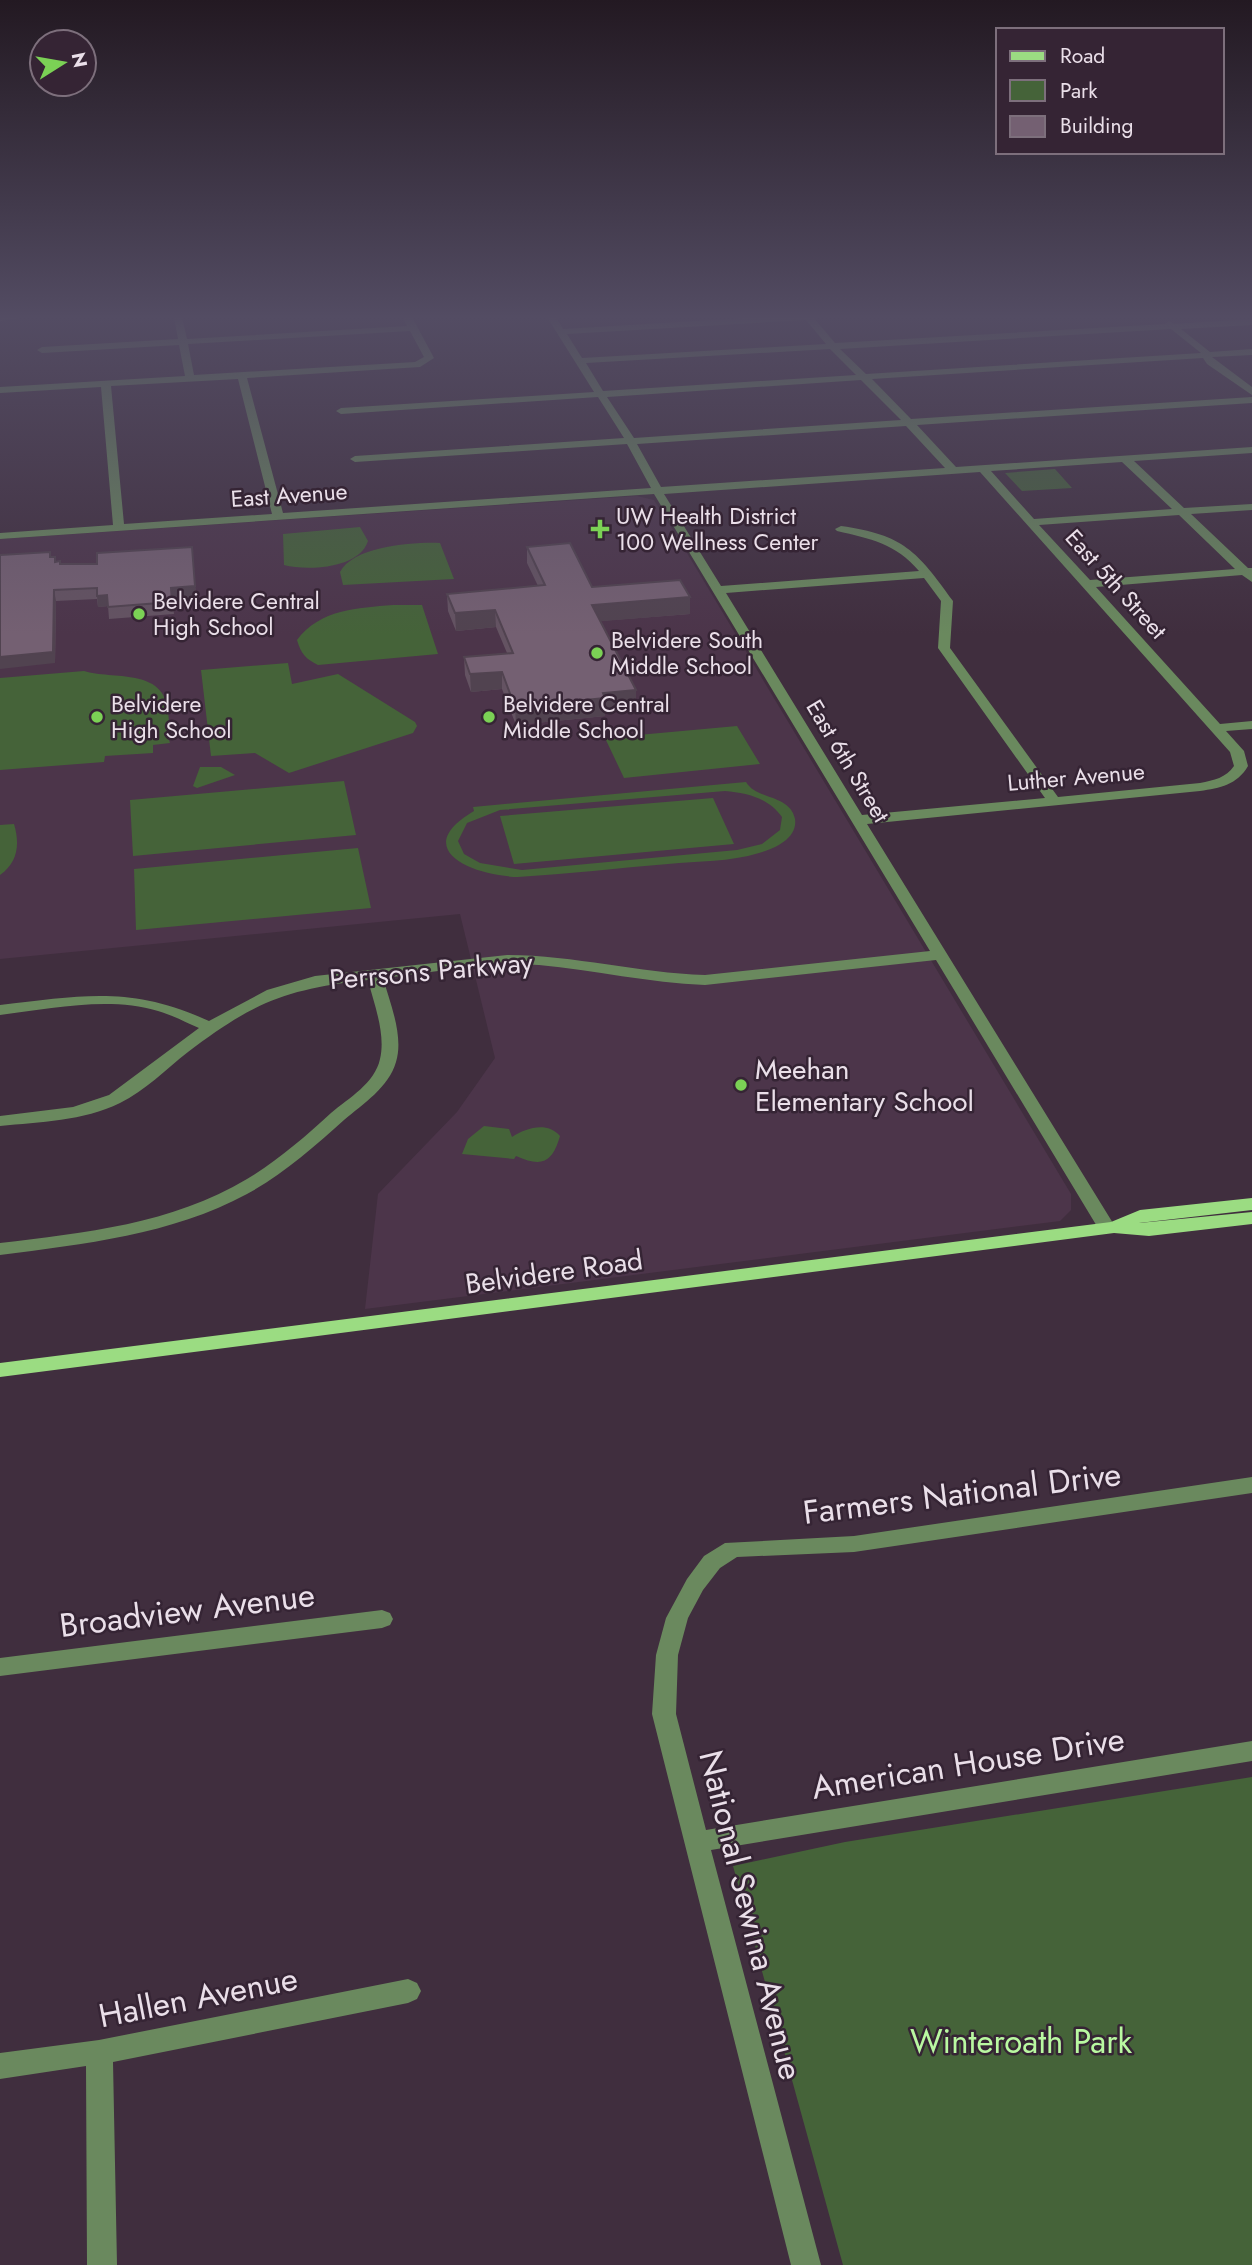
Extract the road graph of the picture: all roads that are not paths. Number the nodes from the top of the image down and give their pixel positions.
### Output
1 (908, 422) edge
2 (109, 423) edge
3 (254, 423) edge
4 (619, 423) edge
5 (897, 423) edge
6 (630, 440) junction
7 (1252, 450) edge
8 (355, 459) dead end
9 (1125, 459) junction
10 (982, 468) junction
11 (953, 470) junction
12 (658, 492) junction
13 (1252, 507) edge
14 (1182, 512) junction
15 (278, 517) junction
16 (1032, 522) junction
17 (119, 528) junction
18 (841, 529) dead end
19 (0, 536) edge
20 (927, 574) junction
21 (1249, 574) edge
22 (1088, 583) junction
23 (719, 590) junction
24 (1252, 725) edge
25 (1217, 728) junction
26 (1055, 802) junction
27 (860, 820) junction
28 (940, 955) junction
29 (374, 974) junction
30 (0, 1010) edge
31 (209, 1027) junction
32 (0, 1121) edge
33 (1252, 1204) edge
34 (1252, 1218) edge
35 (1111, 1228) junction
36 (0, 1250) edge
37 (0, 1370) edge
38 (1252, 1485) edge
39 (695, 1585) joint
40 (382, 1619) dead end
41 (0, 1667) edge
42 (1252, 1751) edge
43 (695, 1842) junction
44 (408, 1992) dead end
45 (99, 2052) junction
46 (0, 2066) edge
47 (102, 2265) edge
48 (806, 2265) edge

1 - 11 street
2 - 17 street
3 - 15 street
4 - 6 street, East 6th Street
5 - 6 street
6 - 8 street
6 - 12 street, East 6th Street
7 - 9 street, East Avenue
9 - 10 street, East Avenue
9 - 14 street
10 - 11 street, East Avenue
10 - 16 street, East 5th Street
11 - 12 street, East Avenue
12 - 15 street, East Avenue
12 - 23 street, East 6th Street
13 - 14 street
14 - 16 street
14 - 21 street
15 - 17 street, East Avenue
16 - 22 street, East 5th Street
17 - 19 street, East Avenue
18 - 20 street
20 - 23 street
20 - 26 street
21 - 22 street
22 - 25 street, East 5th Street
23 - 27 street, East 6th Street
24 - 25 street
25 - 26 street, Luther Avenue
26 - 27 street, Luther Avenue
27 - 28 street, East 6th Street
28 - 29 street, Perrsons Parkway
28 - 35 street, East 6th Street
29 - 31 street, Perrsons Parkway
29 - 36 street
30 - 31 street
31 - 32 street, Perrsons Parkway
33 - 35 main road, Belvidere Road
34 - 35 main road, Belvidere Road
35 - 37 main road, Belvidere Road
38 - 39 street, Farmers National Drive
39 - 43 street, National Sewina Avenue
40 - 41 street, Broadview Avenue
42 - 43 street, American House Drive
43 - 48 street, National Sewina Avenue
44 - 45 street, Hallen Avenue
45 - 46 street, Hallen Avenue
45 - 47 street

